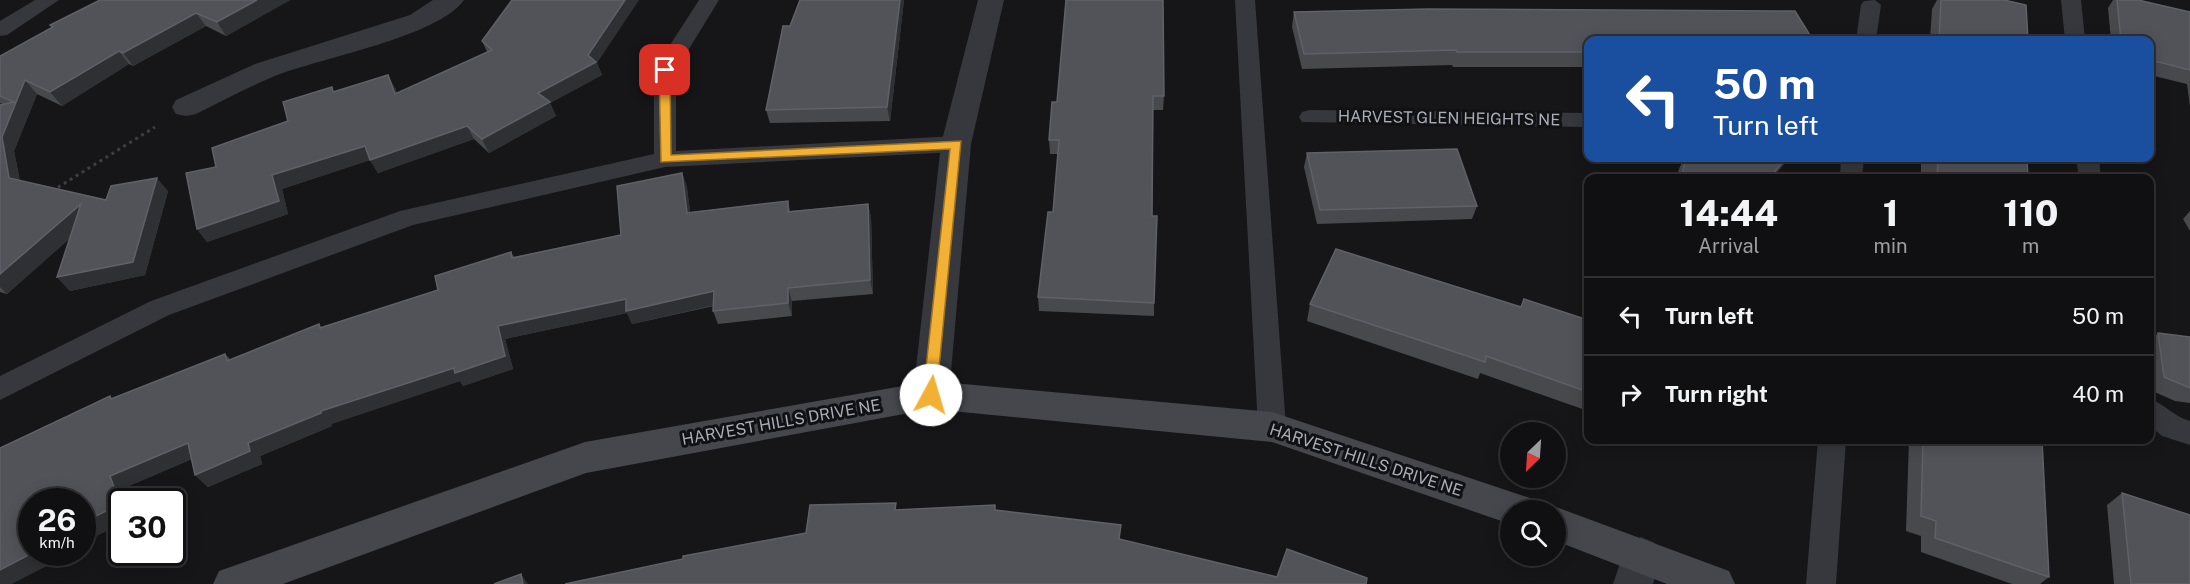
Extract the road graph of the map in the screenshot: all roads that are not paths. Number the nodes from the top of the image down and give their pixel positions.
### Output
1 (49, 0) edge
2 (451, 0) edge
3 (710, 0) edge
4 (991, 0) edge
5 (1245, 0) edge
6 (2071, 0) edge
7 (1870, 5) dead end
8 (0, 30) edge
9 (1866, 36) edge
10 (2075, 36) edge
11 (186, 107) road end
12 (1311, 117) dead end
13 (1584, 120) edge
14 (956, 144) junction
15 (665, 159) junction
16 (0, 389) edge
17 (931, 395) junction
18 (2154, 413) edge
19 (1272, 427) junction
20 (2190, 433) edge
21 (1832, 444) edge
22 (1500, 504) edge
23 (1566, 530) edge
24 (1637, 570) edge
25 (233, 584) edge
26 (1714, 584) edge
27 (1821, 584) edge

1 - 8 lane
2 - 11 street
3 - 15 lane
4 - 14 street
5 - 19 lane
6 - 10 lane
7 - 9 lane
12 - 13 lane, HARVEST GLEN HEIGHTS NE
14 - 15 lane
14 - 17 street
15 - 16 lane
17 - 19 street, HARVEST HILLS DRIVE NE
17 - 25 street, HARVEST HILLS DRIVE NE
18 - 20 lane
19 - 22 street, HARVEST HILLS DRIVE NE
21 - 27 lane
23 - 24 street
24 - 26 street

